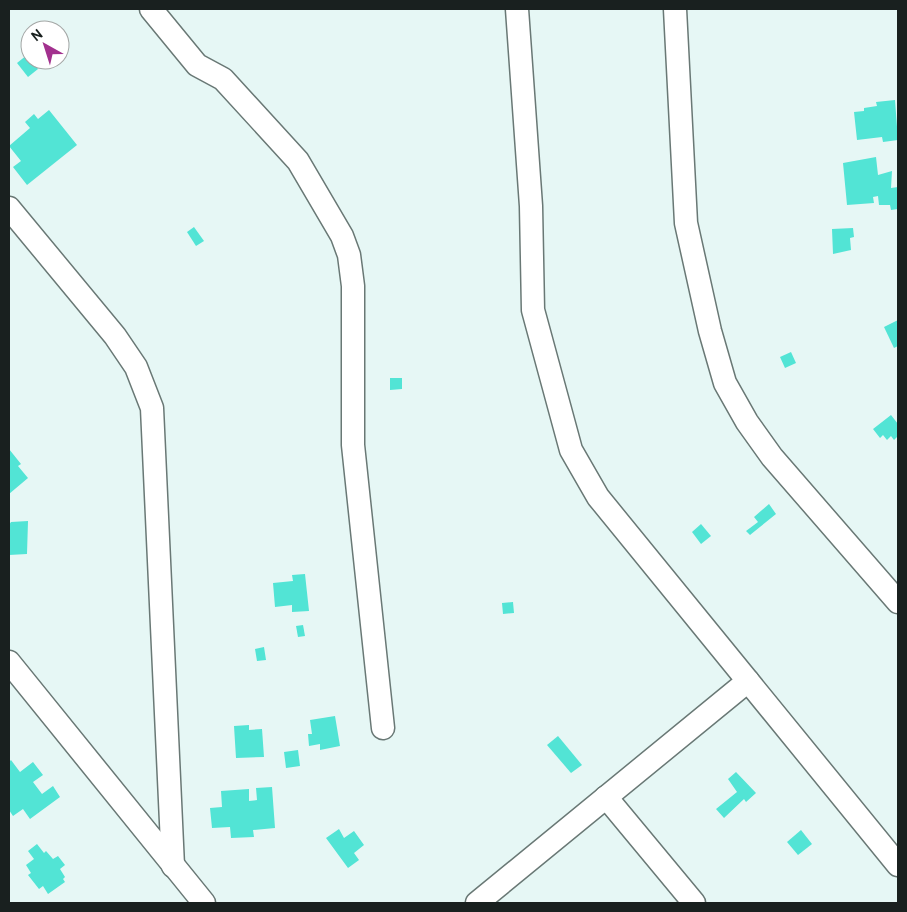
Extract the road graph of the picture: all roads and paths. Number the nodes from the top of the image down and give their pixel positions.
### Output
1 (151, 9) edge
2 (517, 9) edge
3 (675, 9) edge
4 (9, 208) edge
5 (898, 602) edge
6 (9, 662) edge
7 (748, 681) junction
8 (383, 728) dead end
9 (606, 797) junction
10 (173, 866) junction
11 (898, 866) edge
12 (204, 903) edge
13 (477, 903) edge
14 (694, 903) edge

1 - 8 street
2 - 7 street
3 - 5 street
4 - 10 street
6 - 10 street
7 - 9 street
7 - 11 street
9 - 13 street
9 - 14 street
10 - 12 street

